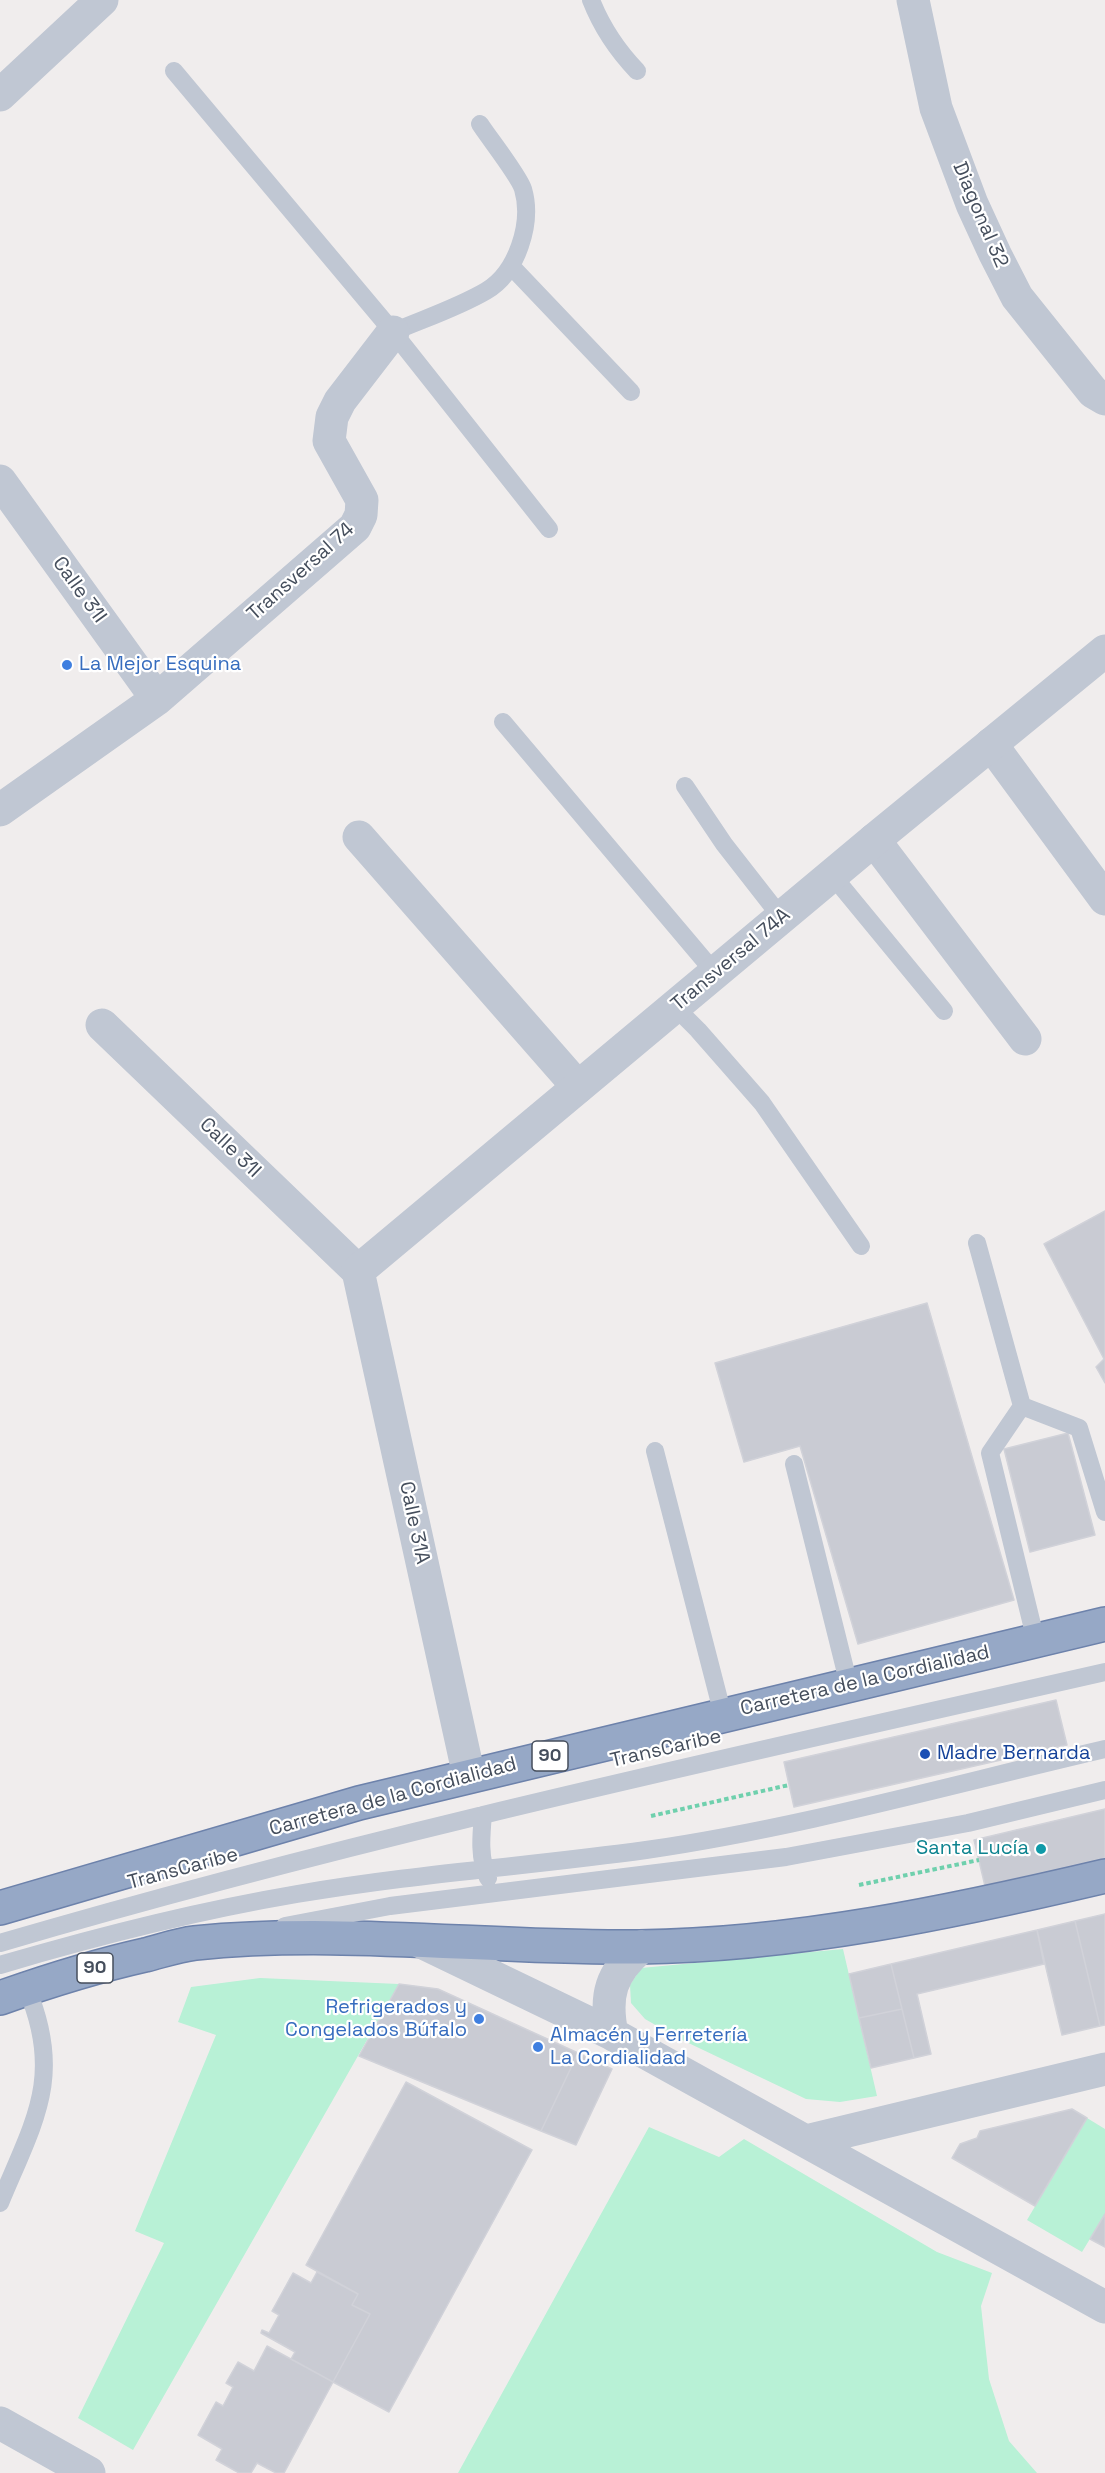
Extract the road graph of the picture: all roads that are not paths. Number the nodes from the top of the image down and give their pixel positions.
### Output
1 (102, 0) edge
2 (591, 0) edge
3 (913, 0) edge
4 (174, 71) dead end
5 (637, 71) dead end
6 (0, 95) edge
7 (480, 124) dead end
8 (511, 266) junction
9 (393, 332) junction
10 (631, 392) dead end
11 (1101, 393) edge
12 (0, 481) edge
13 (549, 529) dead end
14 (1105, 651) edge
15 (157, 699) junction
16 (503, 722) dead end
17 (991, 744) junction
18 (685, 786) dead end
19 (0, 810) edge
20 (359, 837) dead end
21 (874, 840) junction
22 (832, 875) junction
23 (1105, 899) edge
24 (782, 917) junction
25 (715, 973) junction
26 (675, 1007) junction
27 (944, 1011) dead end
28 (102, 1024) dead end
29 (1025, 1039) dead end
30 (578, 1087) junction
31 (977, 1243) dead end
32 (861, 1246) dead end
33 (358, 1271) junction
34 (1022, 1406) junction
35 (655, 1451) dead end
36 (794, 1464) dead end
37 (1105, 1512) edge
38 (1105, 1624) edge
39 (1036, 1641) junction
40 (1105, 1672) edge
41 (849, 1685) junction
42 (723, 1715) junction
43 (1105, 1749) edge
44 (469, 1776) junction
45 (1105, 1790) edge
46 (483, 1815) junction
47 (483, 1869) junction
48 (1105, 1876) edge
49 (494, 1892) junction
50 (0, 1908) edge
51 (419, 1941) junction
52 (0, 1943) edge
53 (192, 1943) junction
54 (640, 1947) junction
55 (0, 1965) edge
56 (13, 1993) edge
57 (612, 2034) junction
58 (1105, 2069) edge
59 (806, 2141) junction
60 (0, 2203) edge
61 (1105, 2307) edge
62 (0, 2423) edge
63 (89, 2473) edge

1 - 6 street
2 - 5 lane
3 - 11 street, Diagonal 32
4 - 9 lane
7 - 8 lane
8 - 9 lane
8 - 10 lane
9 - 13 lane
9 - 15 street, Transversal 74
12 - 15 street, Calle 31I
14 - 17 street, Transversal 74A
15 - 19 street, Transversal 74
16 - 25 lane
17 - 21 street, Transversal 74A
17 - 23 street
18 - 24 lane
20 - 30 street
21 - 22 street, Transversal 74A
21 - 29 street
22 - 24 street, Transversal 74A
22 - 27 lane
24 - 25 street, Transversal 74A
25 - 26 street, Transversal 74A
26 - 30 street, Transversal 74A
26 - 32 lane
28 - 33 street, Calle 31I
30 - 33 street, Transversal 74A
31 - 34 lane
33 - 44 street, Calle 31A
34 - 37 lane
34 - 39 lane
35 - 42 lane
36 - 41 lane
38 - 39 highway, Carretera de la Cordialidad / 90
39 - 41 highway, Carretera de la Cordialidad / 90
40 - 46 lane, TransCaribe
41 - 42 highway, Carretera de la Cordialidad / 90
42 - 44 highway, Carretera de la Cordialidad / 90
43 - 47 lane
44 - 50 highway, Carretera de la Cordialidad / 90
45 - 49 lane
46 - 47 lane
46 - 52 lane, TransCaribe
47 - 49 lane
47 - 55 lane
48 - 54 highway, 90
49 - 53 lane
51 - 53 highway, 90
51 - 54 highway, 90
51 - 57 street
53 - 56 highway, 90
54 - 57 street
56 - 60 lane
57 - 59 street
58 - 59 street
59 - 61 street
62 - 63 street

